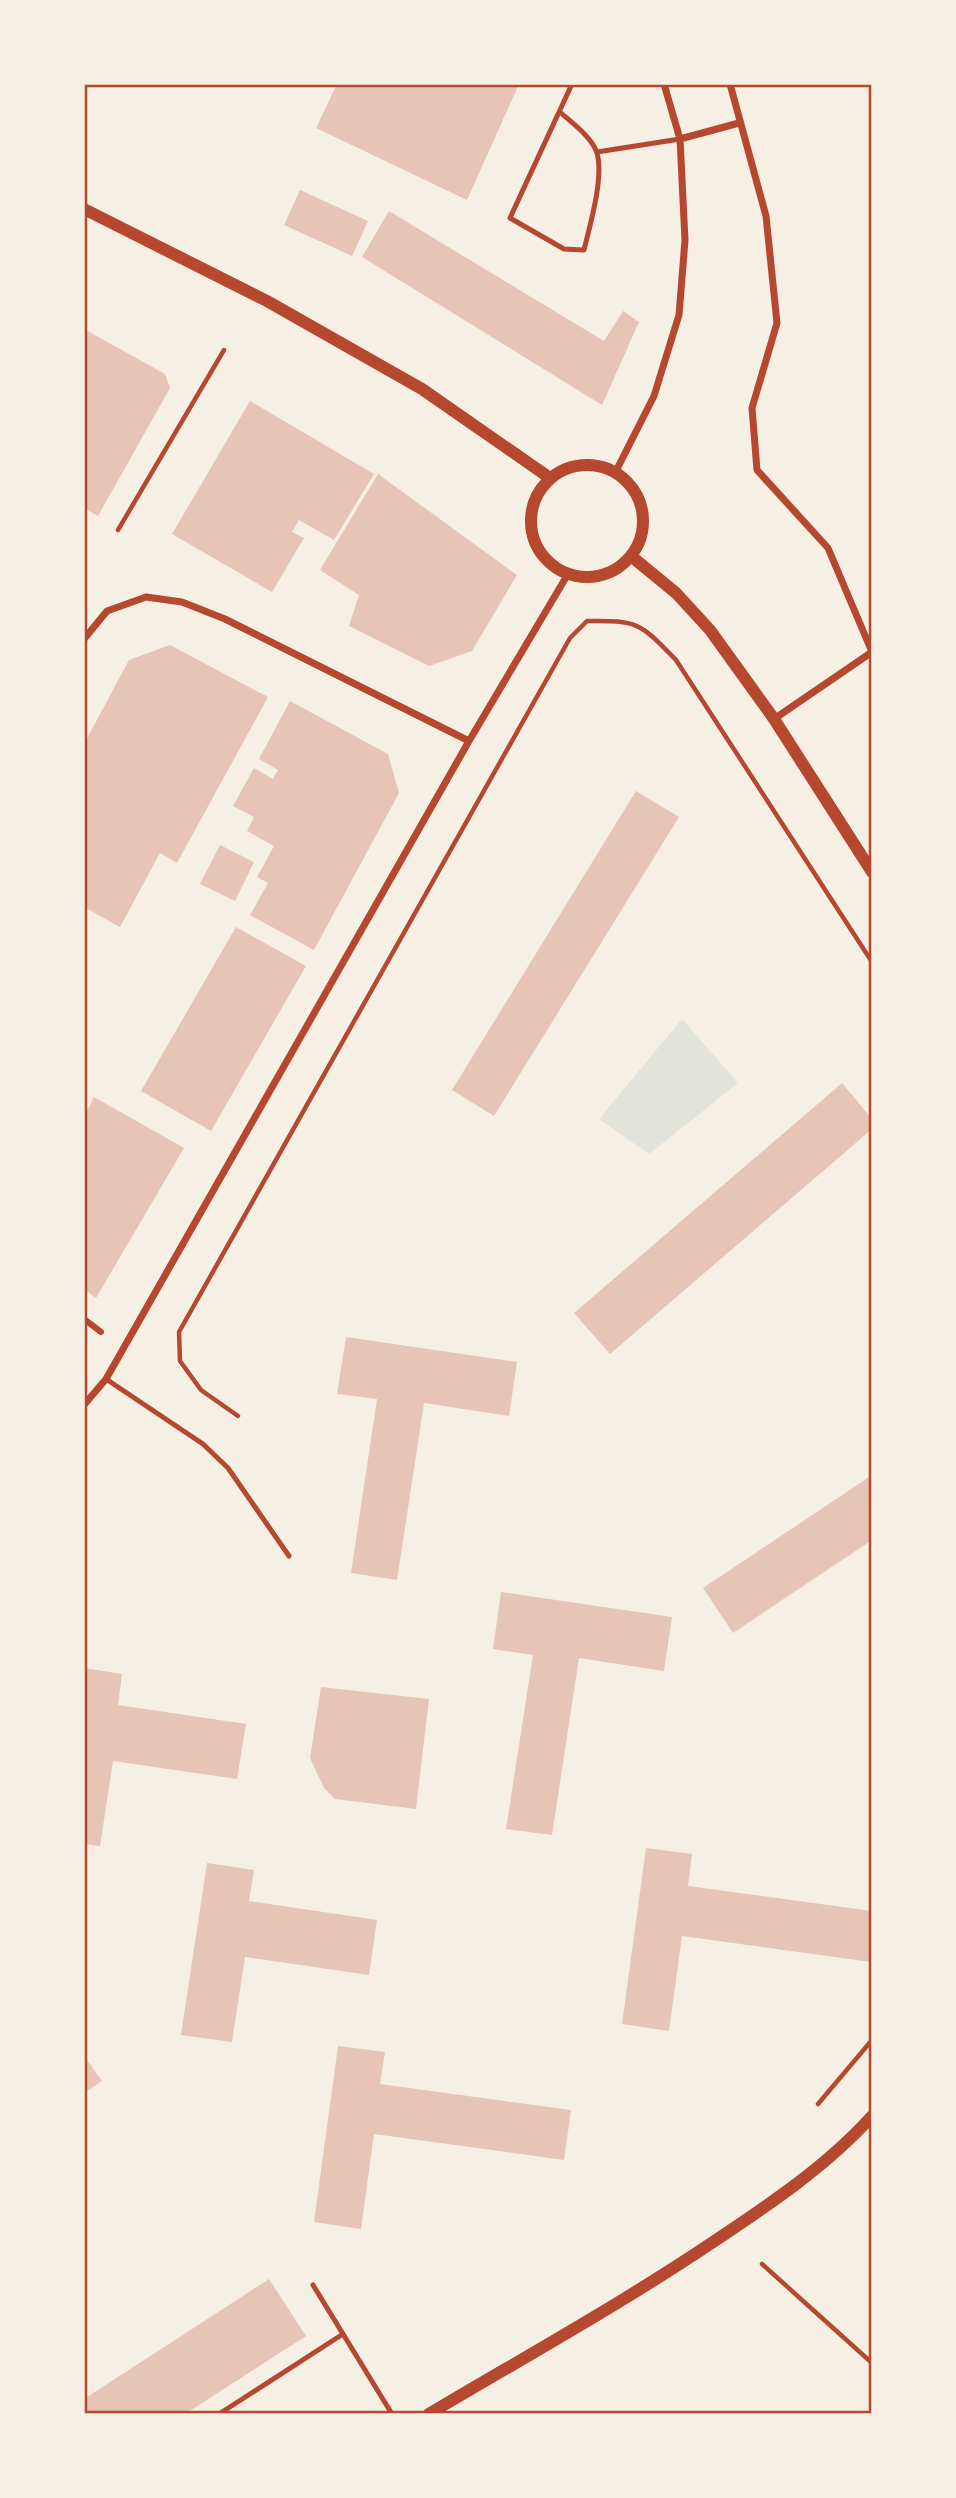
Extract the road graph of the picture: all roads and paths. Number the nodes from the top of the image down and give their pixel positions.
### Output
1 (572, 84) edge
2 (664, 84) edge
3 (730, 84) edge
4 (560, 112) junction
5 (739, 123) junction
6 (680, 139) junction
7 (597, 152) junction
8 (84, 209) edge
9 (224, 349) dead end
10 (616, 471) junction
11 (550, 478) junction
12 (118, 530) dead end
13 (631, 556) junction
14 (569, 574) junction
15 (84, 639) edge
16 (872, 652) edge
17 (775, 719) junction
18 (469, 741) junction
19 (872, 872) edge
20 (872, 962) edge
21 (84, 1319) edge
22 (101, 1332) dead end
23 (106, 1379) junction
24 (84, 1405) edge
25 (238, 1416) dead end
26 (289, 1556) dead end
27 (872, 2040) edge
28 (818, 2104) dead end
29 (872, 2116) edge
30 (762, 2264) dead end
31 (313, 2285) dead end
32 (342, 2334) junction
33 (872, 2363) edge
34 (219, 2414) edge
35 (392, 2414) edge
36 (429, 2414) edge

1 - 4 lane
2 - 6 street
3 - 5 street
4 - 7 lane
4 - 7 lane
5 - 6 street
5 - 16 street
6 - 7 lane
6 - 10 street
8 - 11 street
9 - 12 path
10 - 11 street
10 - 13 street
11 - 14 street
13 - 14 street
13 - 17 street
14 - 18 street
15 - 18 street
16 - 17 street
17 - 19 street
18 - 23 street
20 - 25 path
21 - 22 street
23 - 24 street
23 - 26 lane
27 - 28 path
29 - 36 street
30 - 33 path
31 - 32 lane
32 - 34 lane
32 - 35 lane

